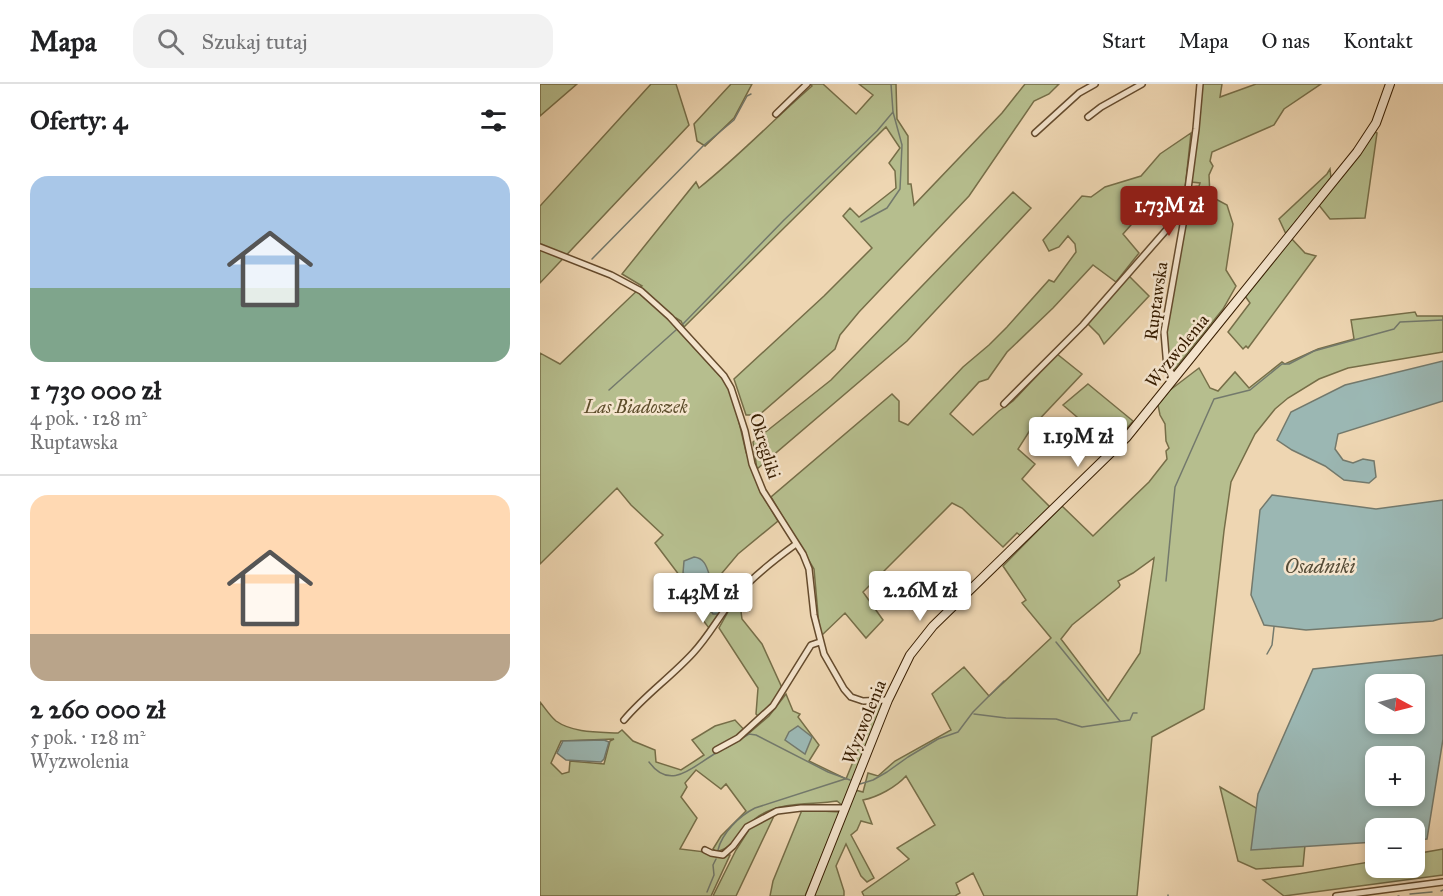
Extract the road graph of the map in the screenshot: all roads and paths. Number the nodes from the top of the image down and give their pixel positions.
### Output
1 (807, 84) edge
2 (1095, 84) edge
3 (1142, 84) edge
4 (1200, 84) edge
5 (1390, 84) edge
6 (776, 114) dead end
7 (1088, 117) dead end
8 (1035, 133) dead end
9 (1184, 219) junction
10 (540, 247) edge
11 (1175, 377) junction
12 (1004, 404) dead end
13 (796, 544) junction
14 (820, 642) junction
15 (888, 700) junction
16 (624, 720) dead end
17 (716, 750) dead end
18 (845, 808) junction
19 (705, 850) dead end
20 (1443, 882) edge
21 (810, 896) edge
22 (1336, 896) edge

1 - 6 street
2 - 8 street
3 - 7 street
4 - 9 street, Ruptawska
5 - 11 street, Wyzwolenia
9 - 11 street, Ruptawska
9 - 12 street
10 - 13 street, Okręgliki
11 - 15 street, Wyzwolenia
13 - 14 street, Okręgliki
13 - 16 street
14 - 15 street, Okręgliki
14 - 17 street
15 - 18 street, Wyzwolenia
18 - 19 street
18 - 21 street, Wyzwolenia
20 - 22 street

